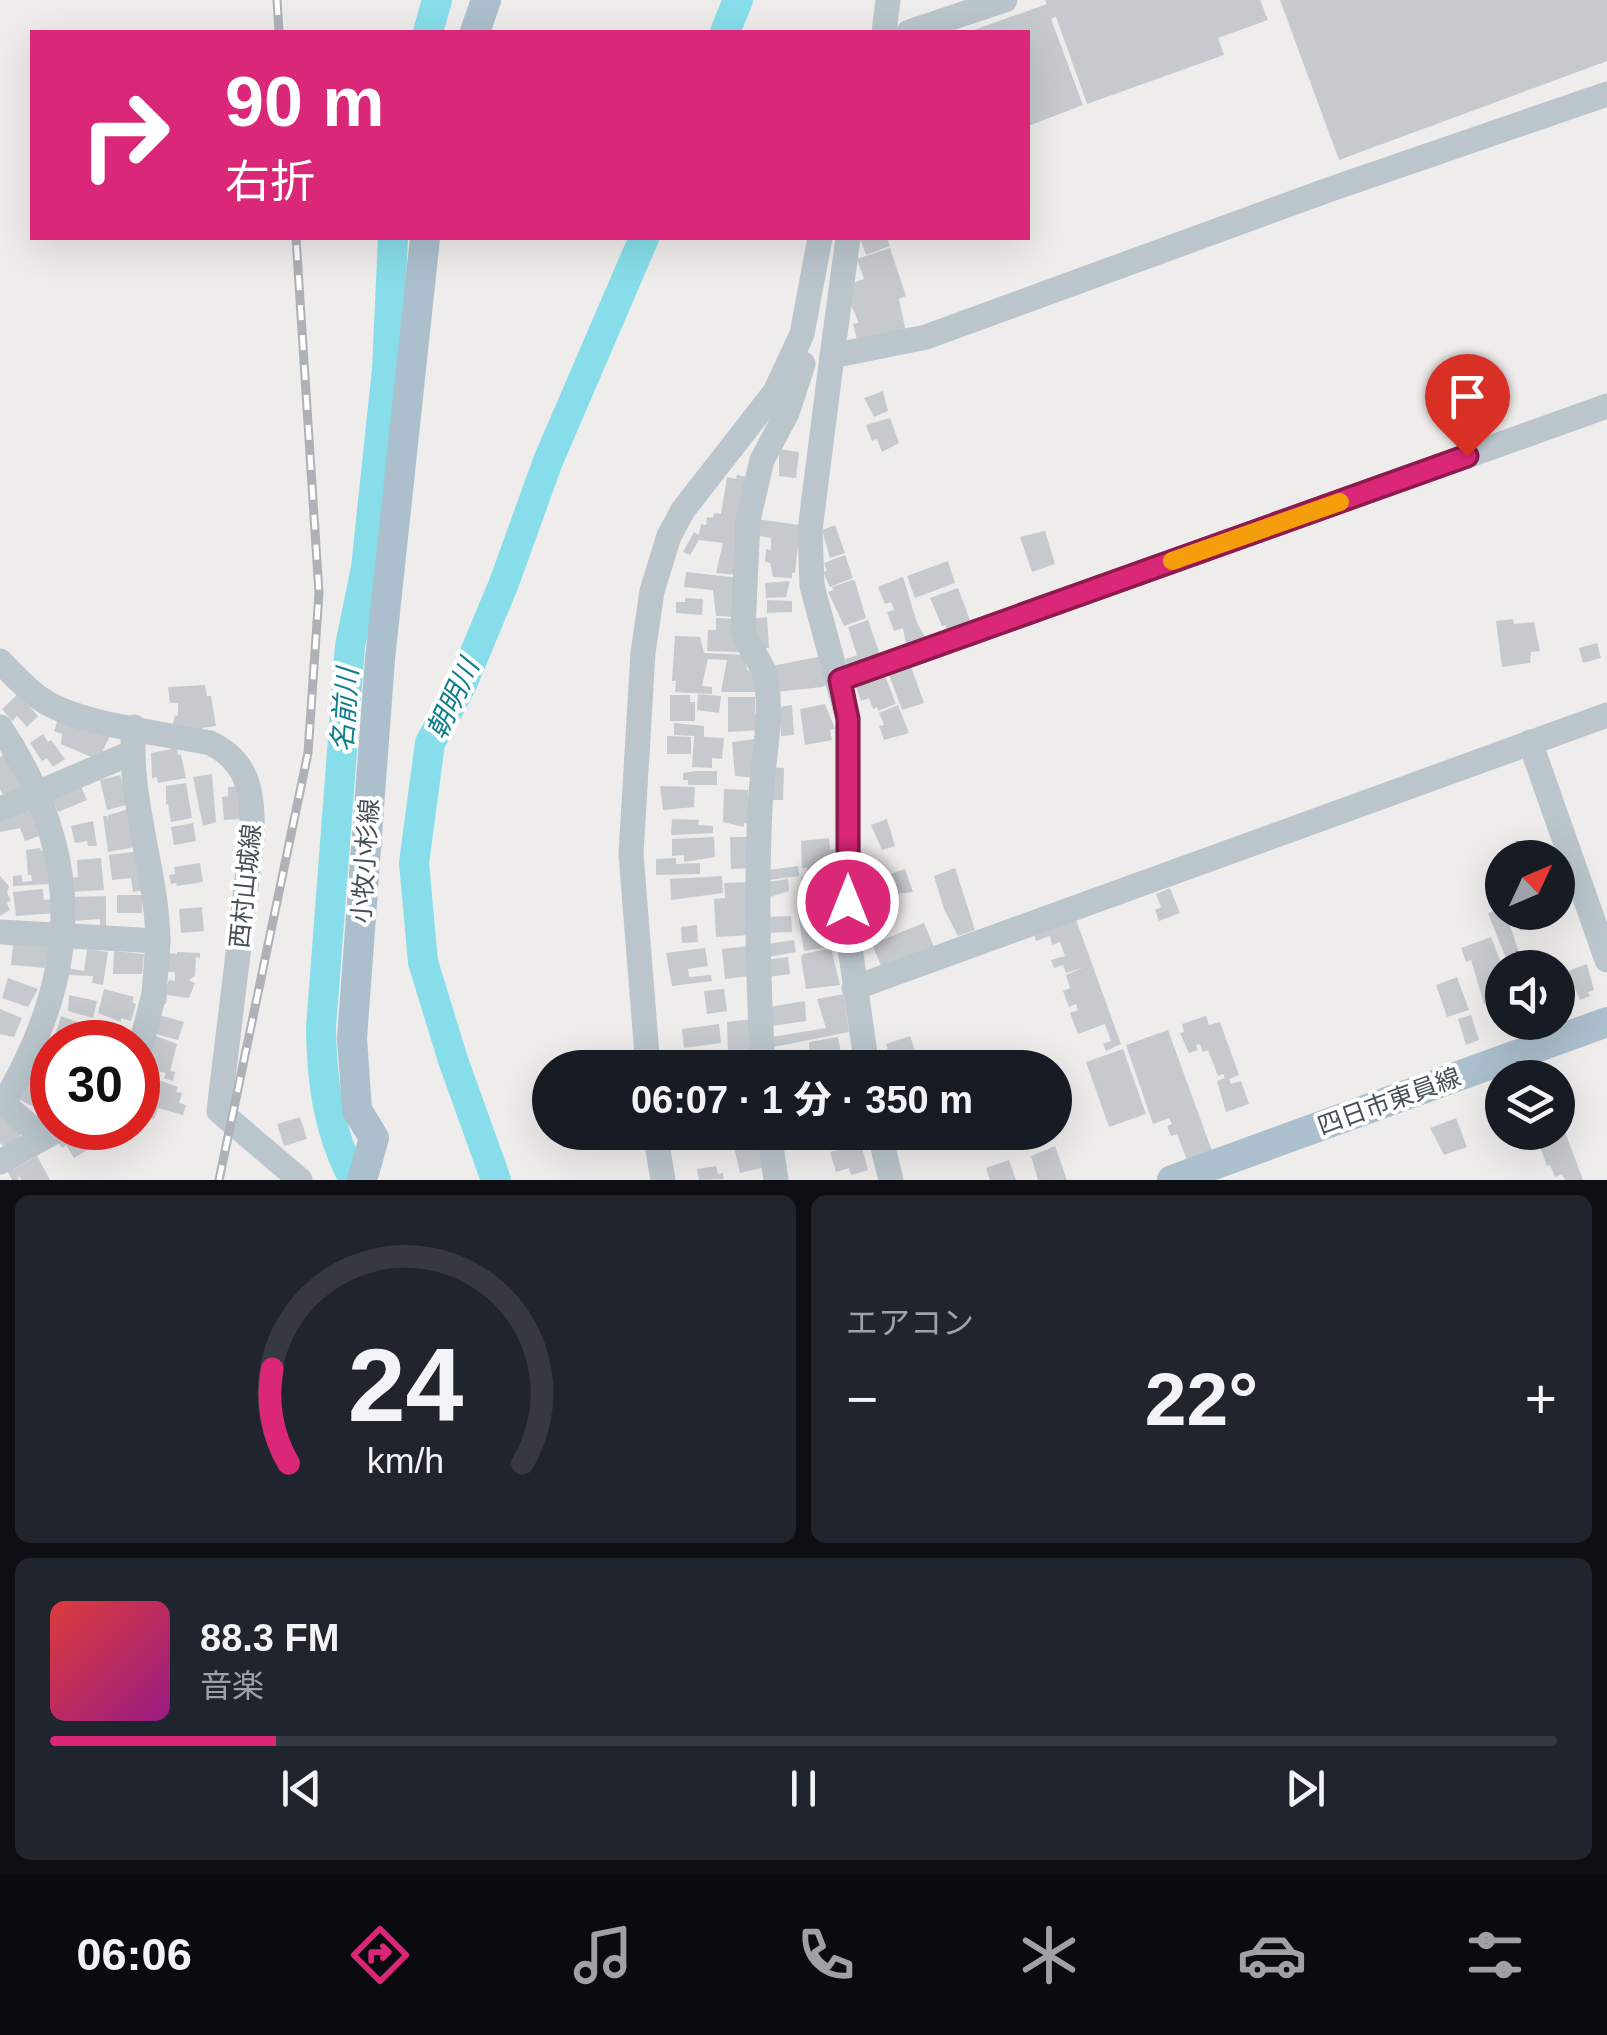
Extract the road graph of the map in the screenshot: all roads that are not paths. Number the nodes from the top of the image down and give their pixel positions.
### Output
1 (486, 0) edge
2 (1004, 0) edge
3 (476, 30) edge
4 (915, 30) edge
5 (1607, 94) edge
6 (426, 240) edge
7 (820, 240) edge
8 (848, 240) edge
9 (802, 334) junction
10 (832, 356) junction
11 (1607, 406) edge
12 (0, 661) edge
13 (840, 680) junction
14 (1607, 715) edge
15 (0, 727) edge
16 (132, 740) junction
17 (1530, 742) junction
18 (38, 793) junction
19 (0, 809) edge
20 (0, 932) edge
21 (64, 938) junction
22 (158, 941) junction
23 (1607, 960) edge
24 (854, 988) junction
25 (147, 1020) edge
26 (1607, 1022) edge
27 (647, 1050) edge
28 (762, 1050) edge
29 (864, 1050) edge
30 (2, 1102) edge
31 (30, 1119) edge
32 (30, 1145) edge
33 (658, 1150) edge
34 (772, 1150) edge
35 (884, 1150) edge
36 (0, 1162) edge
37 (366, 1166) edge
38 (300, 1180) edge
39 (663, 1180) edge
40 (776, 1180) edge
41 (891, 1180) edge
42 (1172, 1180) edge

1 - 3 main road
2 - 4 street
5 - 10 street
6 - 37 main road, 小牧小杉線
7 - 9 street
8 - 10 street
9 - 27 street
9 - 28 street
10 - 13 street
11 - 13 street
12 - 16 street, 西村山城線
13 - 24 street
14 - 17 street
15 - 18 street
16 - 18 street
16 - 22 street
16 - 38 street, 西村山城線
17 - 23 street
17 - 24 street
18 - 19 street
18 - 21 street
20 - 21 street
21 - 22 street
21 - 30 street
22 - 25 street
24 - 29 street
26 - 42 main road, 四日市東員線
30 - 31 street
32 - 36 street
33 - 39 street
34 - 40 street
35 - 41 street

